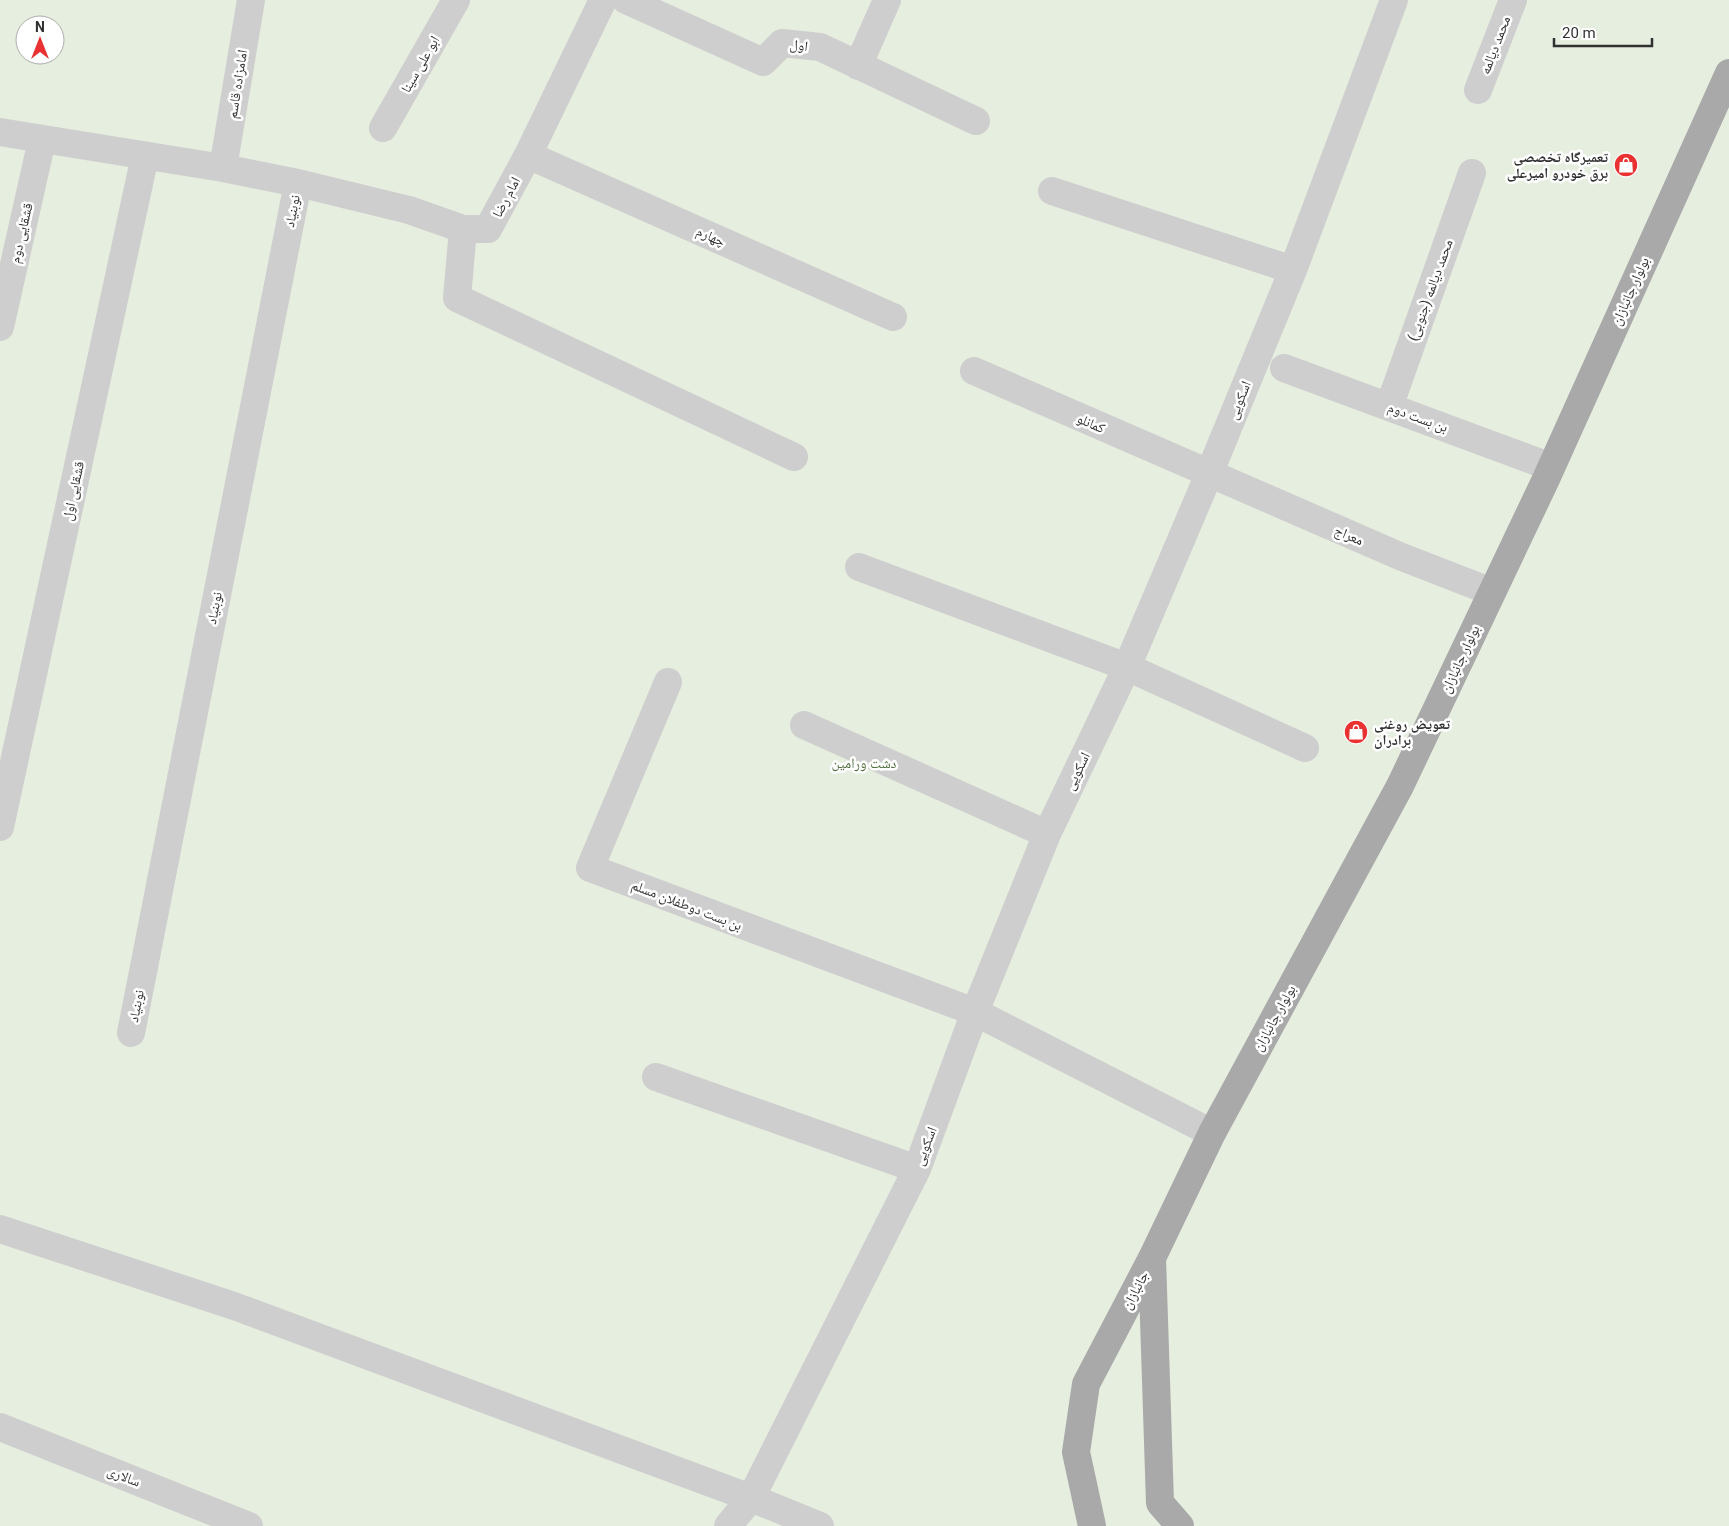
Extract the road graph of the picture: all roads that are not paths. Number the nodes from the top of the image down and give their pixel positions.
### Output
1 (251, 0) edge
2 (456, 0) edge
3 (603, 0) edge
4 (626, 0) edge
5 (887, 0) edge
6 (1394, 0) edge
7 (1513, 0) edge
8 (858, 66) junction
9 (1729, 74) edge
10 (1478, 90) dead end
11 (976, 121) dead end
12 (383, 128) dead end
13 (0, 132) edge
14 (42, 140) junction
15 (528, 155) junction
16 (146, 156) junction
17 (223, 168) junction
18 (1472, 173) dead end
19 (298, 183) junction
20 (1052, 192) dead end
21 (463, 229) junction
22 (1292, 270) junction
23 (893, 317) dead end
24 (0, 326) edge
25 (1284, 368) dead end
26 (974, 371) dead end
27 (1389, 407) junction
28 (794, 457) dead end
29 (1551, 467) junction
30 (1208, 474) junction
31 (859, 567) dead end
32 (1492, 592) junction
33 (1127, 667) junction
34 (668, 682) dead end
35 (804, 725) dead end
36 (1305, 748) dead end
37 (0, 827) edge
38 (1047, 834) junction
39 (975, 1012) junction
40 (131, 1033) dead end
41 (656, 1077) dead end
42 (1212, 1133) junction
43 (917, 1169) junction
44 (0, 1229) edge
45 (1152, 1258) junction
46 (0, 1427) edge
47 (752, 1498) junction
48 (249, 1526) edge
49 (728, 1526) edge
50 (820, 1526) edge
51 (1092, 1526) edge
52 (1180, 1526) edge

1 - 17 street, امامزاده قاسم
2 - 12 street, ابو علی سینا
3 - 15 street, امام رضا
4 - 8 street, اول
5 - 8 street
6 - 22 street, اسکویی
7 - 10 street, محمد دیالمه
8 - 11 street, اول
9 - 29 main road, بولوار جانبازان
13 - 14 street, امام رضا
14 - 16 street, امام رضا
14 - 24 street, قشقایی دوم
15 - 21 street, امام رضا
15 - 23 street, چهارم
16 - 17 street, امام رضا
16 - 37 street, قشقایی اول
17 - 19 street, امام رضا
18 - 27 street, محمد دیالمه (جنوبی)
19 - 21 street, امام رضا
19 - 40 street, نوبنیاد
20 - 22 street
21 - 28 street
22 - 30 street, اسکویی
25 - 27 street, بن بست دوم
26 - 30 street, کمانلو
27 - 29 street, بن بست دوم
29 - 32 main road, بولوار جانبازان
30 - 32 street, معراج
30 - 33 street, اسکویی
31 - 33 street
32 - 42 main road, بولوار جانبازان
33 - 36 street
33 - 38 street, اسکویی
34 - 39 street, بن بست دوطفلان مسلم
35 - 38 street
38 - 39 street, اسکویی
39 - 42 street
39 - 43 street, اسکویی
41 - 43 street
42 - 45 main road, بولوار جانبازان
43 - 47 street, اسکویی
44 - 47 street
45 - 51 main road, جانبازان
45 - 52 main road, جانبازان
46 - 48 street, سالاری
47 - 49 street, اسکویی
47 - 50 street

